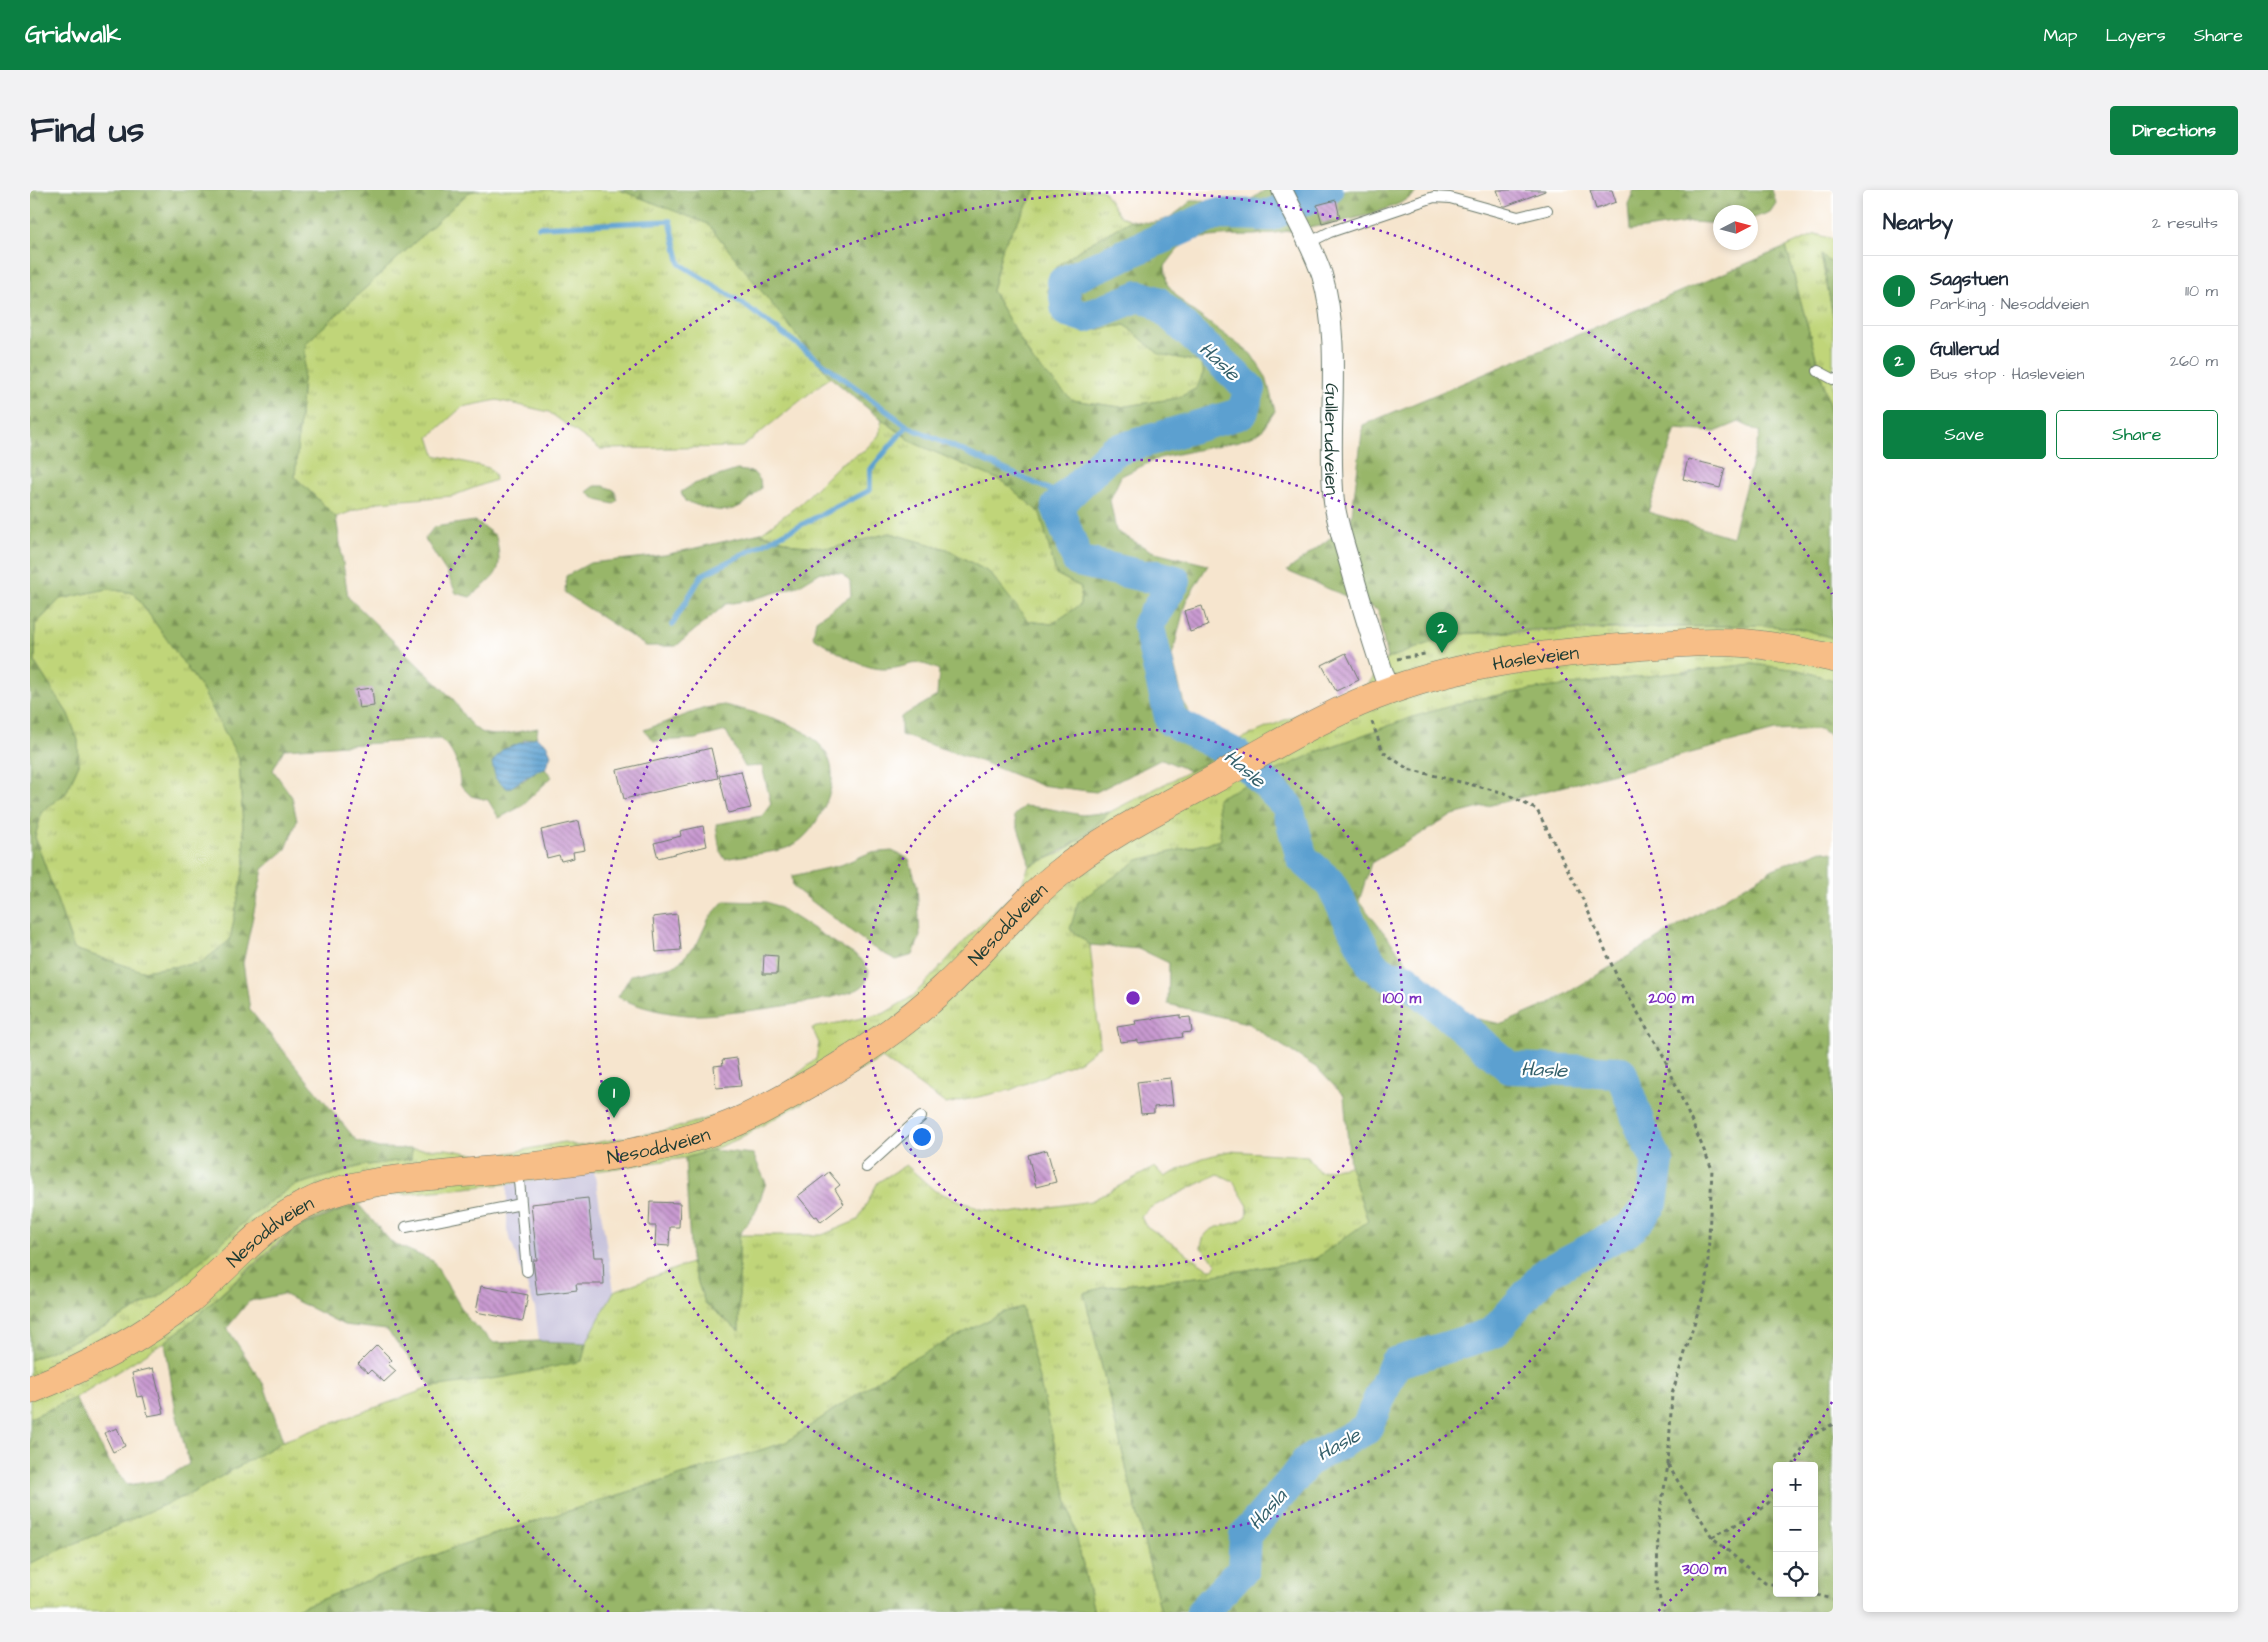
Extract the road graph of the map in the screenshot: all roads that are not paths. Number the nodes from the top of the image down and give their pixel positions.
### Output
1 (1287, 201) edge
2 (1547, 210) dead end
3 (1310, 242) junction
4 (1818, 371) dead end
5 (1833, 379) edge
6 (1833, 658) edge
7 (1389, 690) junction
8 (1244, 763) joint
9 (921, 1117) dead end
10 (866, 1167) dead end
11 (518, 1168) junction
12 (521, 1204) junction
13 (406, 1227) dead end
14 (527, 1271) dead end
15 (30, 1390) edge

1 - 3 street, Gullerudveien
2 - 3 lane
3 - 7 street, Gullerudveien
4 - 5 lane
6 - 7 main road, Hasleveien
7 - 8 main road, Hasleveien
8 - 11 main road, Nesoddveien
9 - 10 lane
11 - 12 lane
11 - 15 main road, Nesoddveien
12 - 13 lane
12 - 14 lane

